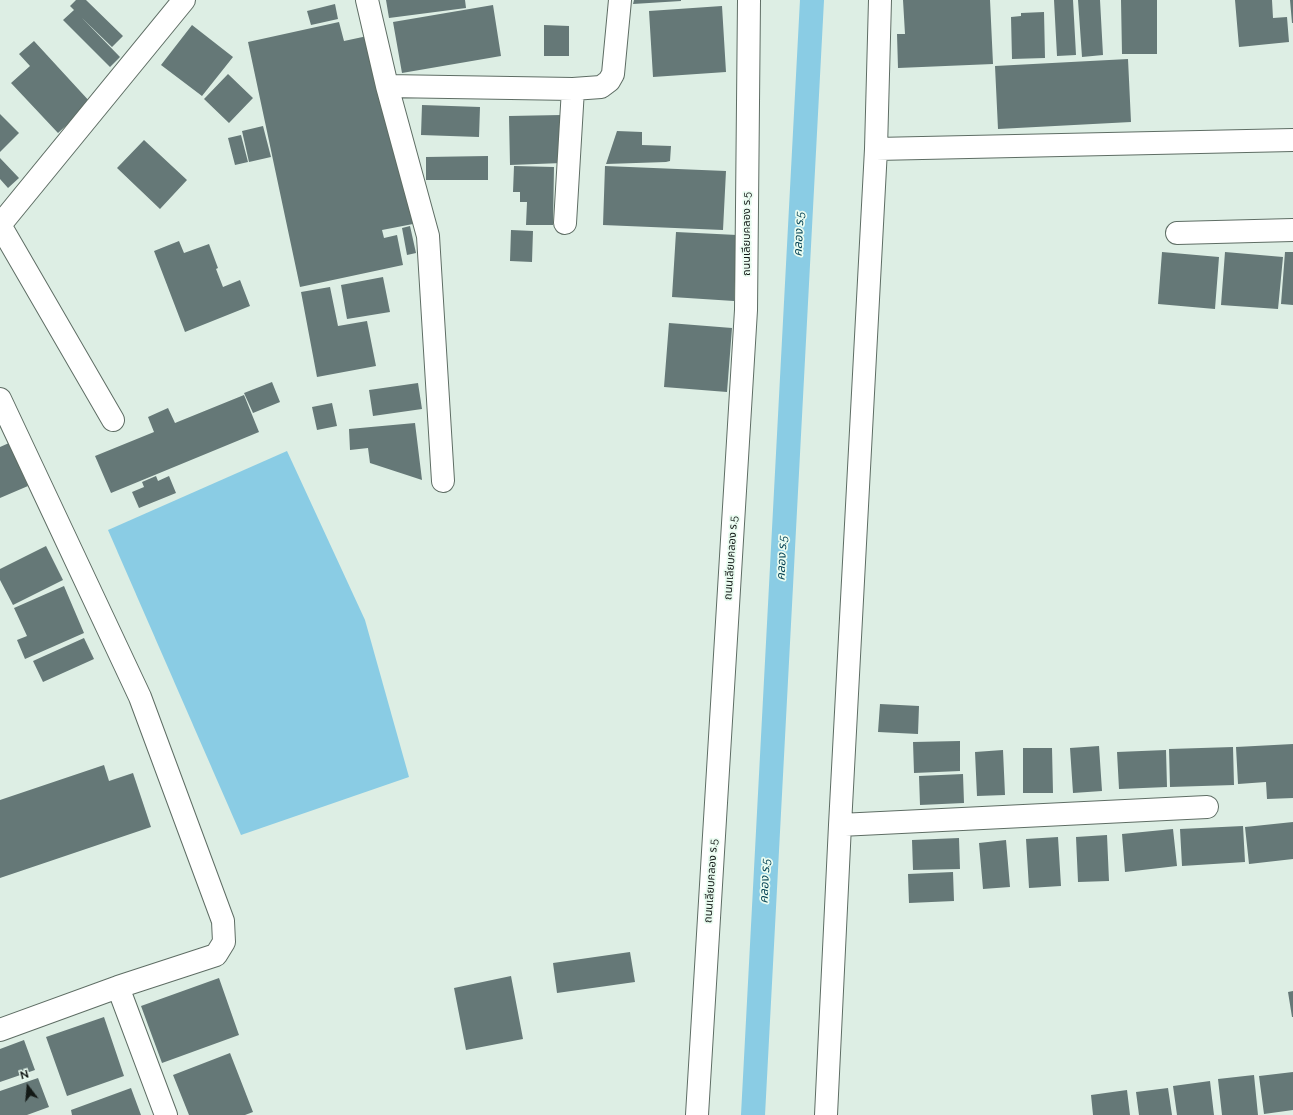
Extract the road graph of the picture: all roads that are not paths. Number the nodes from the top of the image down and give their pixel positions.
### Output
1 (184, 0) edge
2 (367, 0) edge
3 (620, 0) edge
4 (749, 0) edge
5 (880, 0) edge
6 (387, 86) junction
7 (574, 88) junction
8 (1293, 140) edge
9 (876, 149) junction
10 (566, 223) dead end
11 (0, 225) edge
12 (1293, 230) edge
13 (1177, 233) dead end
14 (0, 399) edge
15 (114, 420) dead end
16 (443, 481) dead end
17 (1207, 807) dead end
18 (840, 825) junction
19 (118, 987) junction
20 (0, 1030) edge
21 (166, 1115) edge
22 (697, 1115) edge
23 (826, 1115) edge

1 - 11 street
2 - 6 street
3 - 7 street
4 - 22 street, ถนนเลียบคลอง ร.5
5 - 9 street
6 - 7 street
6 - 16 street
7 - 10 street
8 - 9 street
9 - 18 street
11 - 15 street
12 - 13 street
14 - 19 street
17 - 18 street
18 - 23 street
19 - 20 street
19 - 21 street

